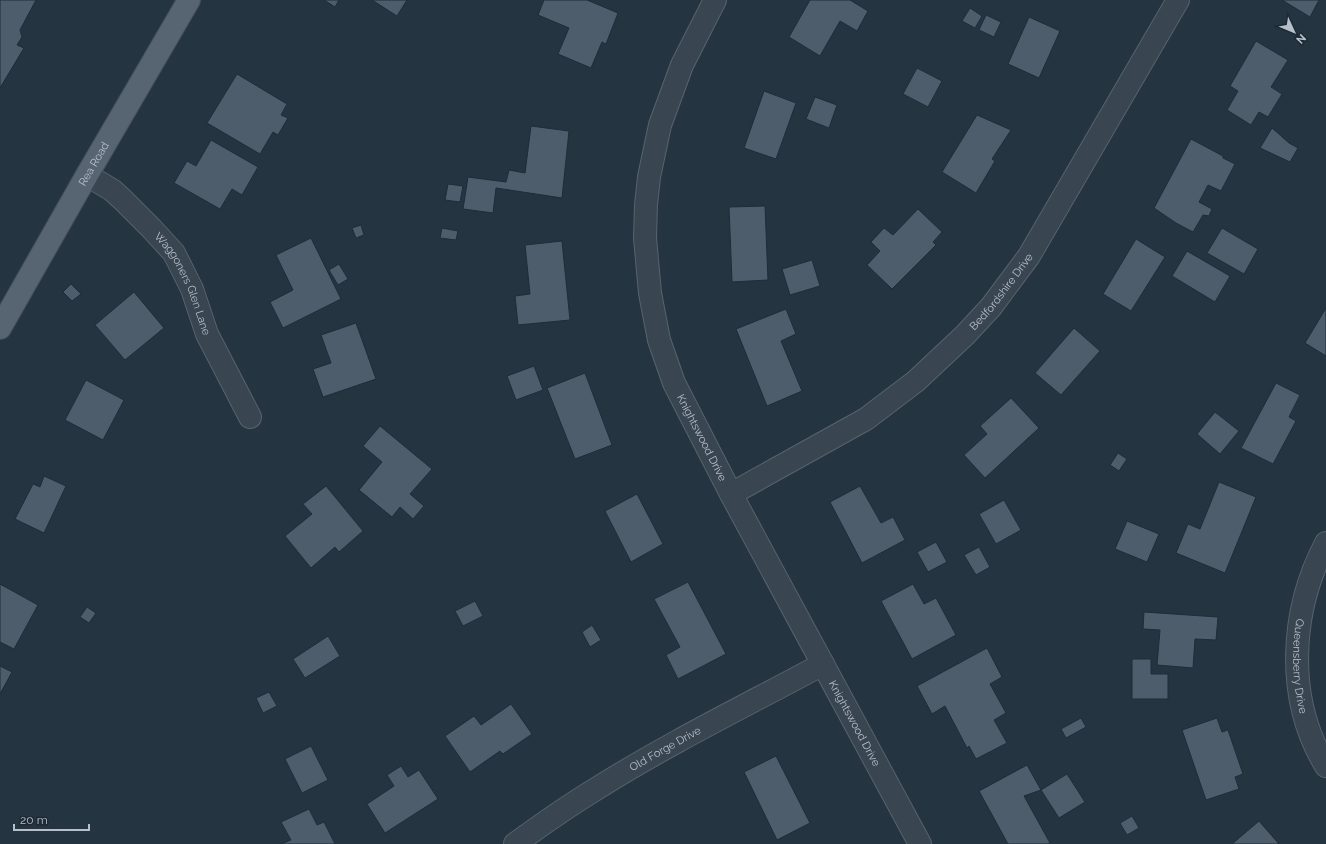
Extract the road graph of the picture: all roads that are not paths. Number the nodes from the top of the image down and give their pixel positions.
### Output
1 (189, 0) edge
2 (715, 0) edge
3 (1178, 0) edge
4 (87, 175) junction
5 (0, 328) edge
6 (250, 417) dead end
7 (731, 494) junction
8 (1326, 543) edge
9 (823, 664) junction
10 (1326, 766) edge
11 (515, 844) edge
12 (920, 844) edge

1 - 4 main road, Rea Road
2 - 7 street, Knightswood Drive
3 - 7 street, Bedfordshire Drive
4 - 5 main road, Rea Road
4 - 6 street, Waggoners Glen Lane
7 - 9 street, Knightswood Drive
8 - 10 street, Queensberry Drive
9 - 11 street, Old Forge Drive
9 - 12 street, Knightswood Drive

